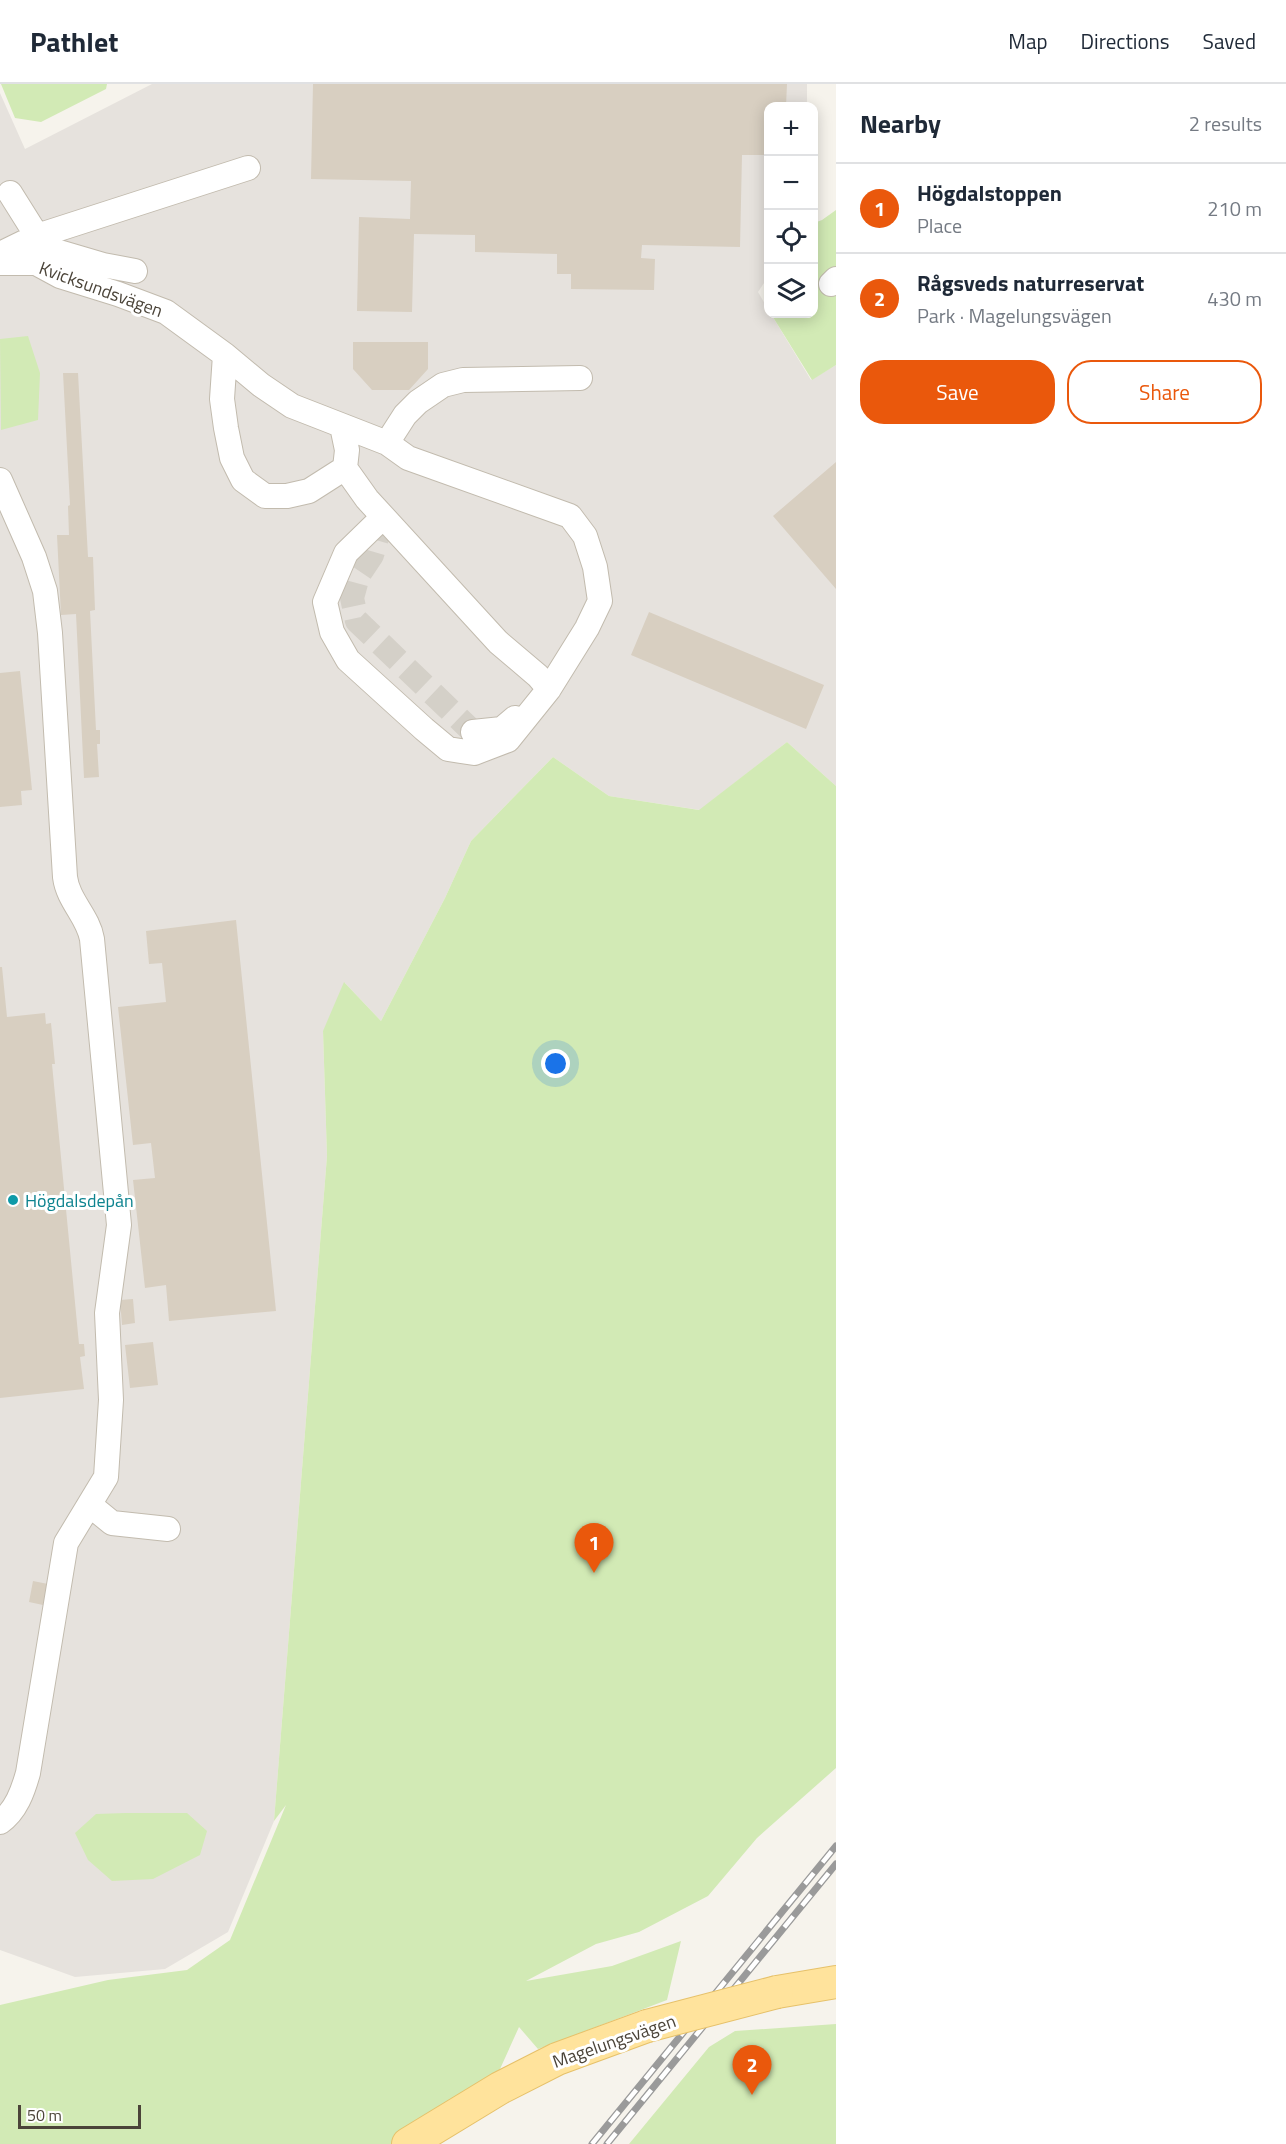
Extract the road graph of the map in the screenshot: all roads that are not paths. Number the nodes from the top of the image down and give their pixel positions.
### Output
1 (248, 168) dead end
2 (10, 193) dead end
3 (31, 239) junction
4 (0, 255) edge
5 (0, 264) edge
6 (135, 270) dead end
7 (225, 355) junction
8 (580, 378) dead end
9 (342, 426) junction
10 (387, 443) junction
11 (345, 468) junction
12 (0, 480) edge
13 (383, 517) junction
14 (549, 689) junction
15 (473, 732) dead end
16 (90, 1505) junction
17 (168, 1528) dead end
18 (0, 1822) edge
19 (836, 1982) edge
20 (408, 2144) edge

1 - 3 lane
2 - 3 lane
3 - 4 lane
3 - 6 lane
5 - 7 lane, Kvicksundsvägen
7 - 9 lane, Kvicksundsvägen
7 - 11 lane
8 - 10 lane
9 - 10 lane, Kvicksundsvägen
9 - 11 lane
10 - 14 lane, Kvicksundsvägen
11 - 13 lane
12 - 16 lane
13 - 14 lane
13 - 14 lane
14 - 15 lane
16 - 17 lane
16 - 18 lane
19 - 20 main road, Magelungsvägen, bridge

